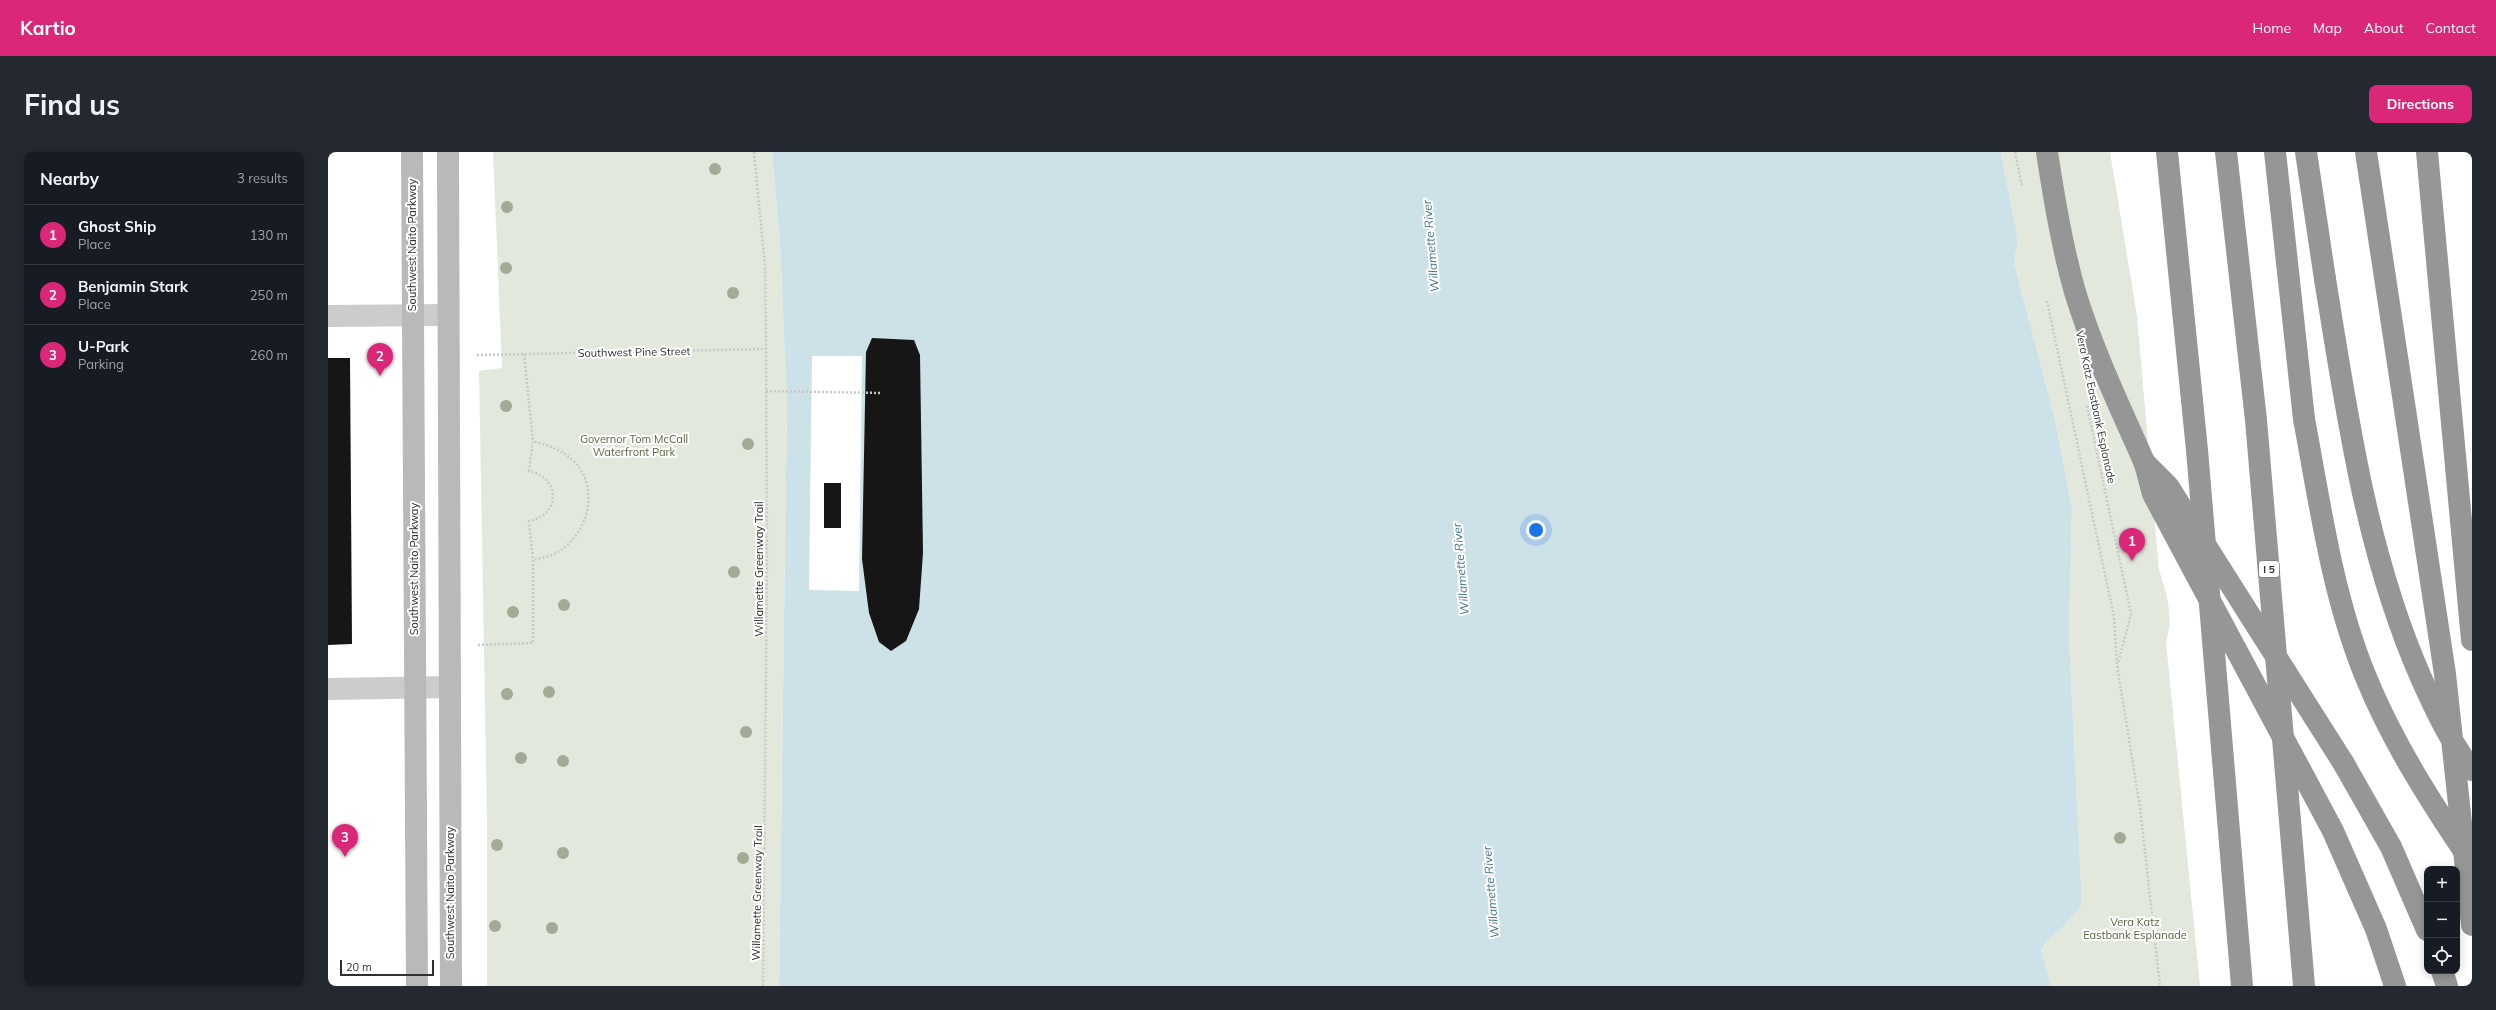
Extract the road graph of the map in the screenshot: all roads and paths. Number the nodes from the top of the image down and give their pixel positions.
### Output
1 (412, 152) edge
2 (448, 152) edge
3 (754, 152) edge
4 (2015, 152) edge
5 (2047, 152) edge
6 (2166, 152) edge
7 (2226, 152) edge
8 (2274, 152) edge
9 (2306, 152) edge
10 (2366, 152) edge
11 (2427, 152) edge
12 (2023, 191) dead end
13 (2046, 299) dead end
14 (448, 314) junction
15 (413, 315) junction
16 (328, 316) edge
17 (766, 349) junction
18 (501, 354) dead end
19 (524, 354) junction
20 (766, 391) junction
21 (881, 393) dead end
22 (2087, 405) dead end
23 (533, 441) junction
24 (2145, 464) junction
25 (533, 560) junction
26 (2472, 640) edge
27 (488, 643) dead end
28 (2117, 665) junction
29 (450, 687) junction
30 (414, 688) junction
31 (328, 689) edge
32 (2472, 770) edge
33 (2472, 863) edge
34 (2424, 923) edge
35 (2472, 925) edge
36 (2443, 974) edge
37 (418, 986) edge
38 (451, 986) edge
39 (763, 986) edge
40 (2160, 986) edge
41 (2242, 986) edge
42 (2304, 986) edge
43 (2395, 986) edge
44 (2447, 986) edge

1 - 15 main road, Southwest Naito Parkway
2 - 14 main road, Southwest Naito Parkway
3 - 17 path, Willamette Greenway Trail
4 - 12 path
5 - 24 highway
6 - 41 highway
7 - 42 highway, I 5
8 - 33 highway, bridge
9 - 32 highway, bridge
10 - 35 highway
11 - 26 highway
13 - 28 path, Vera Katz Eastbank Esplanade
14 - 15 street
14 - 29 main road, Southwest Naito Parkway
15 - 16 street
15 - 30 main road, Southwest Naito Parkway
17 - 19 path, Southwest Pine Street
17 - 20 path, Willamette Greenway Trail
18 - 19 path, Southwest Pine Street
19 - 23 path
20 - 21 path
20 - 39 path, Willamette Greenway Trail
22 - 28 path, Vera Katz Eastbank Esplanade
23 - 25 path
23 - 25 path
24 - 34 highway, bridge
24 - 43 highway, bridge
25 - 27 path
28 - 40 path, Vera Katz Eastbank Esplanade
29 - 30 street
29 - 38 main road, Southwest Naito Parkway
30 - 31 street
30 - 37 main road, Southwest Naito Parkway
36 - 44 highway

